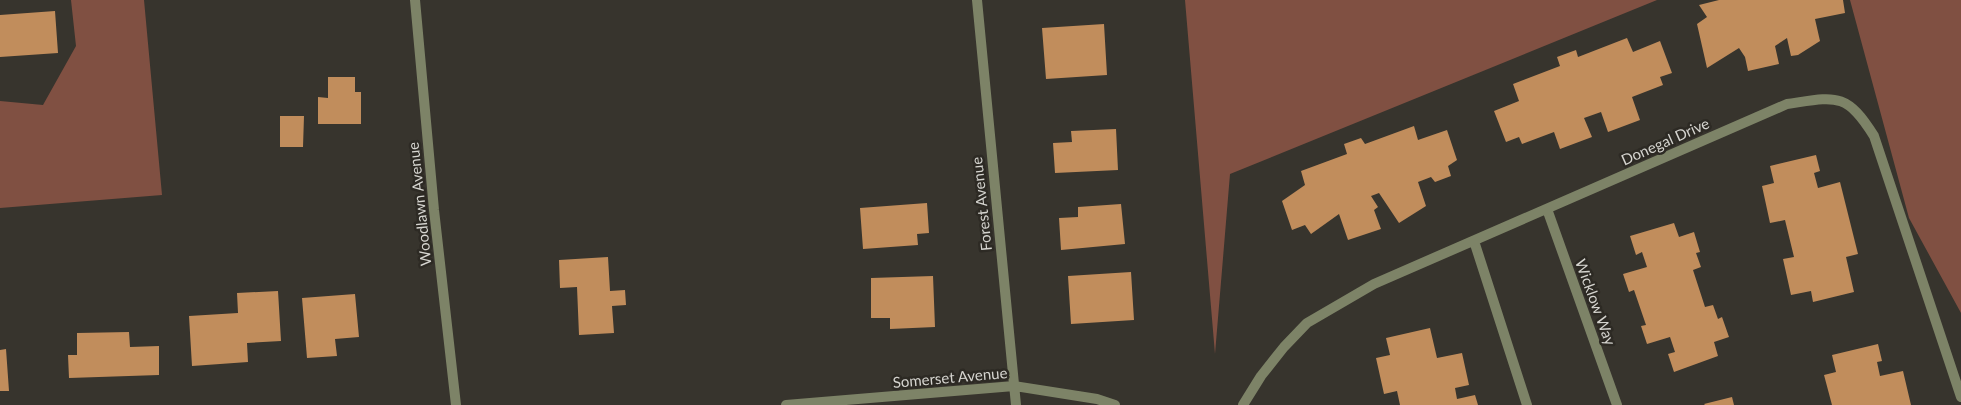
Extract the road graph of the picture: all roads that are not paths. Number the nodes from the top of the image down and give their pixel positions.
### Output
1 (415, 0) edge
2 (976, 0) edge
3 (1547, 209) junction
4 (1474, 241) junction
5 (1014, 386) junction
6 (1961, 397) edge
7 (456, 405) edge
8 (786, 405) edge
9 (1016, 405) edge
10 (1115, 405) edge
11 (1243, 405) edge
12 (1527, 405) edge
13 (1617, 405) edge

1 - 7 street, Woodlawn Avenue
2 - 5 street, Forest Avenue
3 - 4 street, Donegal Drive
3 - 6 street, Donegal Drive
3 - 13 street, Wicklow Way
4 - 11 street, Donegal Drive
4 - 12 street
5 - 8 street, Somerset Avenue
5 - 9 street, Forest Avenue
5 - 10 street, Somerset Avenue

